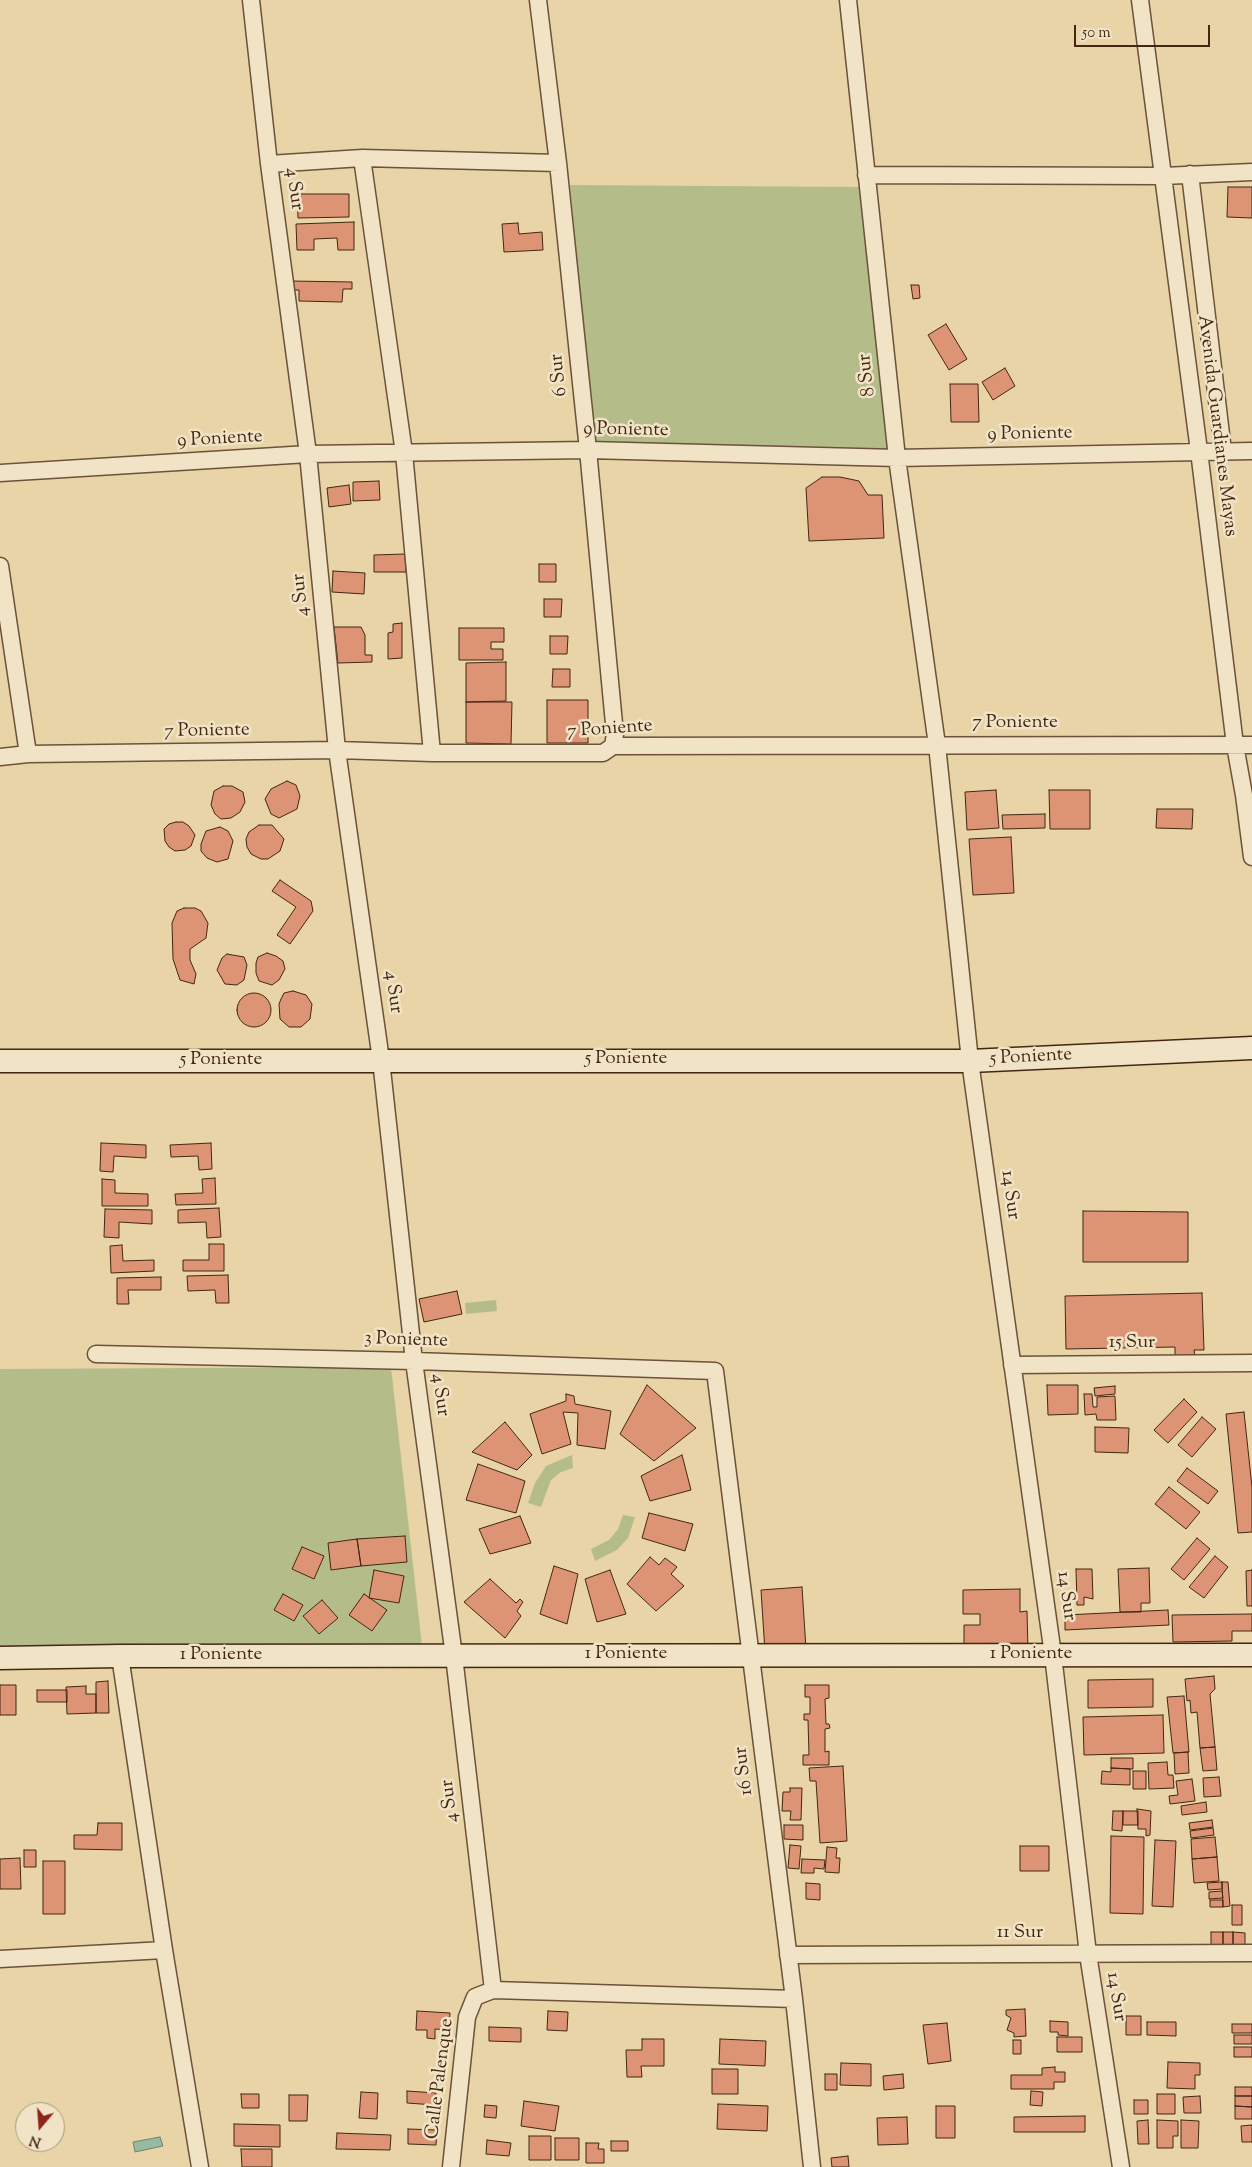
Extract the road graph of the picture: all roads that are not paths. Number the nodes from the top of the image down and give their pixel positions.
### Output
1 (251, 0) edge
2 (538, 0) edge
3 (848, 0) edge
4 (1140, 0) edge
5 (362, 158) junction
6 (558, 163) junction
7 (269, 164) junction
8 (1252, 172) edge
9 (1190, 174) junction
10 (866, 175) junction
11 (1164, 176) junction
12 (588, 450) junction
13 (1199, 451) junction
14 (1223, 451) junction
15 (1252, 452) edge
16 (404, 453) junction
17 (308, 454) junction
18 (897, 458) junction
19 (0, 473) edge
20 (0, 566) edge
21 (937, 745) junction
22 (1234, 745) junction
23 (1252, 745) edge
24 (613, 746) junction
25 (338, 750) junction
26 (432, 753) junction
27 (28, 754) junction
28 (0, 756) edge
29 (1252, 857) edge
30 (1252, 1048) edge
31 (381, 1060) junction
32 (970, 1060) junction
33 (0, 1061) edge
34 (96, 1354) dead end
35 (414, 1361) junction
36 (1252, 1363) edge
37 (1012, 1365) junction
38 (715, 1371) joint
39 (751, 1655) junction
40 (1053, 1655) junction
41 (1252, 1655) edge
42 (120, 1656) junction
43 (454, 1656) junction
44 (0, 1658) edge
45 (164, 1950) junction
46 (1252, 1953) edge
47 (1088, 1954) junction
48 (788, 1955) junction
49 (0, 1959) edge
50 (493, 1990) junction
51 (794, 1999) junction
52 (200, 2167) edge
53 (451, 2167) edge
54 (812, 2167) edge
55 (1121, 2167) edge

1 - 7 street, 4 Sur
2 - 6 street, 6 Sur
3 - 10 street, 8 Sur
4 - 11 street, Avenida Guardianes Mayas
5 - 6 street
5 - 7 street
5 - 16 street
6 - 12 street, 6 Sur
7 - 17 street, 4 Sur
8 - 9 street
9 - 11 street
9 - 14 street
10 - 11 street
10 - 18 street, 8 Sur
11 - 13 street, Avenida Guardianes Mayas
12 - 16 street, 9 Poniente
12 - 18 street, 9 Poniente
12 - 24 street, 6 Sur
13 - 14 street, 9 Poniente
13 - 18 street, 9 Poniente
13 - 22 street, Avenida Guardianes Mayas
14 - 15 street, 9 Poniente
16 - 17 street, 9 Poniente
16 - 26 street
17 - 19 street, 9 Poniente
17 - 25 street, 4 Sur
18 - 21 street, 8 Sur
20 - 27 street
21 - 22 street, 7 Poniente
21 - 24 street, 7 Poniente
21 - 32 street, 14 Sur
22 - 23 street, 7 Poniente
22 - 29 street, Avenida Guardianes Mayas
24 - 26 street, 7 Poniente
25 - 26 street, 7 Poniente
25 - 27 street, 7 Poniente
25 - 31 street, 4 Sur
27 - 28 street, 7 Poniente
30 - 32 street, 5 Poniente
31 - 32 street, 5 Poniente
31 - 33 street, 5 Poniente
31 - 35 street, 4 Sur
32 - 37 street, 14 Sur
34 - 35 street, 3 Poniente
35 - 38 street, 3 Poniente
35 - 43 street, 4 Sur
36 - 37 street, 15 Sur
37 - 40 street, 14 Sur
38 - 39 street, 16 Sur
39 - 40 street, 1 Poniente
39 - 43 street, 1 Poniente
39 - 48 street, 16 Sur
40 - 41 street, 1 Poniente
40 - 47 street, 14 Sur
42 - 43 street, 1 Poniente
42 - 44 street, 1 Poniente
42 - 45 street
43 - 50 street, 4 Sur
45 - 49 street
45 - 52 street
46 - 47 street, 11 Sur
47 - 48 street, 11 Sur
47 - 55 street, 14 Sur
48 - 51 street, 16 Sur
50 - 51 street
50 - 53 street, Calle Palenque
51 - 54 street, 16 Sur

